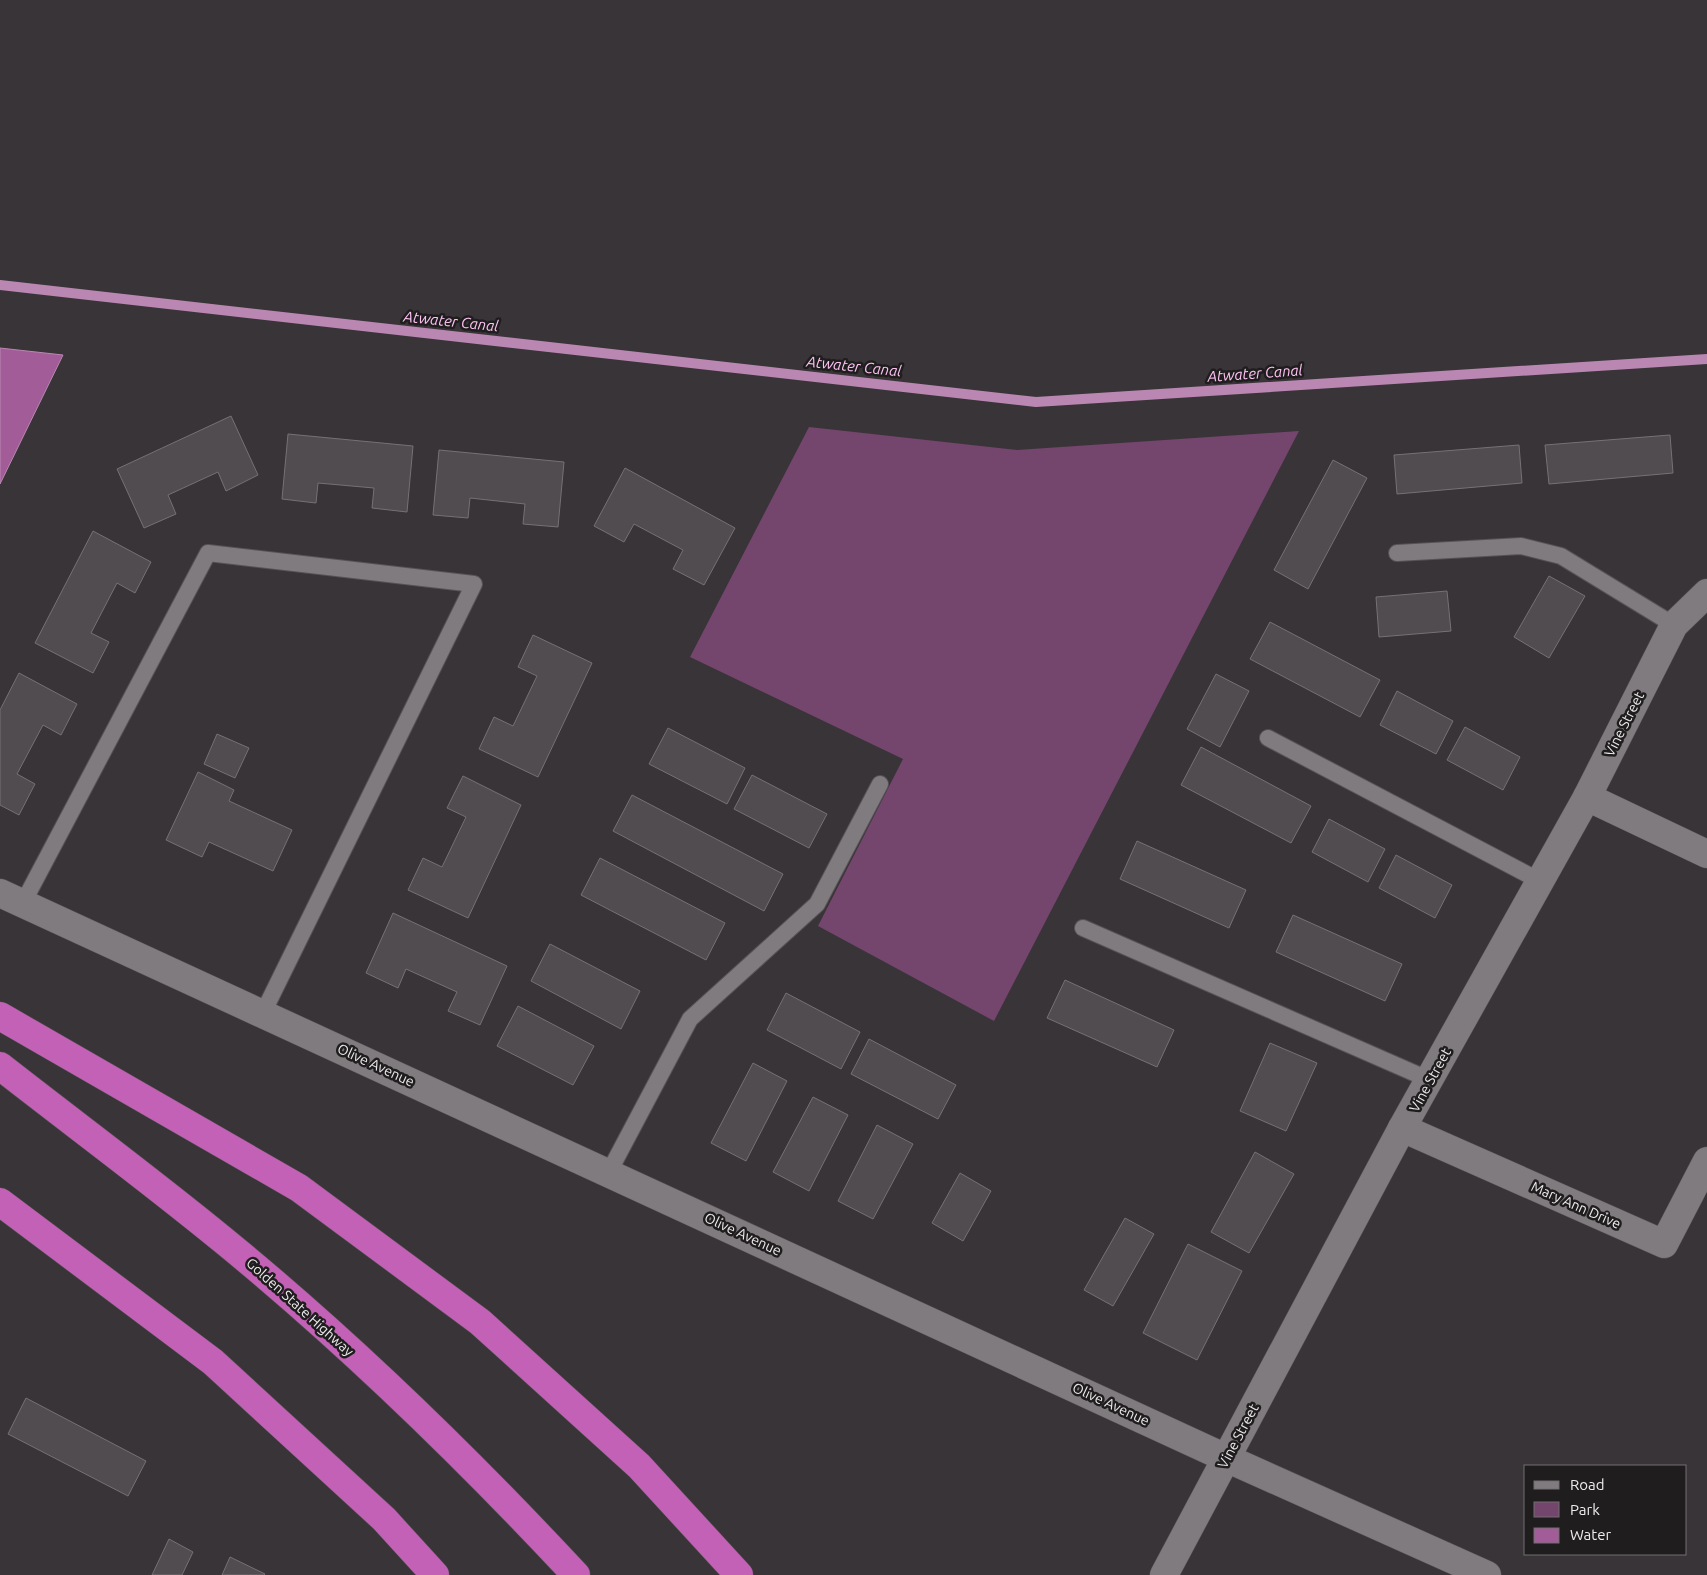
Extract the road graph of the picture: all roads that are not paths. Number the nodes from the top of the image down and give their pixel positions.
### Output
1 (1397, 553) dead end
2 (1707, 593) edge
3 (1674, 625) junction
4 (1268, 738) dead end
5 (880, 784) dead end
6 (1587, 797) junction
7 (1707, 854) edge
8 (1540, 881) junction
9 (12, 898) edge
10 (1083, 928) dead end
11 (263, 1013) junction
12 (0, 1016) edge
13 (0, 1066) edge
14 (1430, 1080) junction
15 (1402, 1128) junction
16 (1707, 1161) edge
17 (609, 1172) junction
18 (0, 1202) edge
19 (1226, 1458) junction
20 (435, 1575) edge
21 (576, 1575) edge
22 (740, 1575) edge
23 (1164, 1575) edge
24 (1487, 1575) edge

1 - 3 lane
2 - 3 street, Vine Street
3 - 6 street, Vine Street
4 - 8 lane
5 - 17 lane
6 - 7 street
6 - 8 street, Vine Street
8 - 14 street, Vine Street
9 - 11 street, Olive Avenue
9 - 11 lane
10 - 14 lane
11 - 17 street, Olive Avenue
12 - 22 highway
13 - 21 highway, Golden State Highway
14 - 15 street, Vine Street
15 - 16 street, Mary Ann Drive
15 - 19 street, Vine Street
17 - 19 street, Olive Avenue
18 - 20 highway
19 - 23 street, Vine Street
19 - 24 street, Olive Avenue

